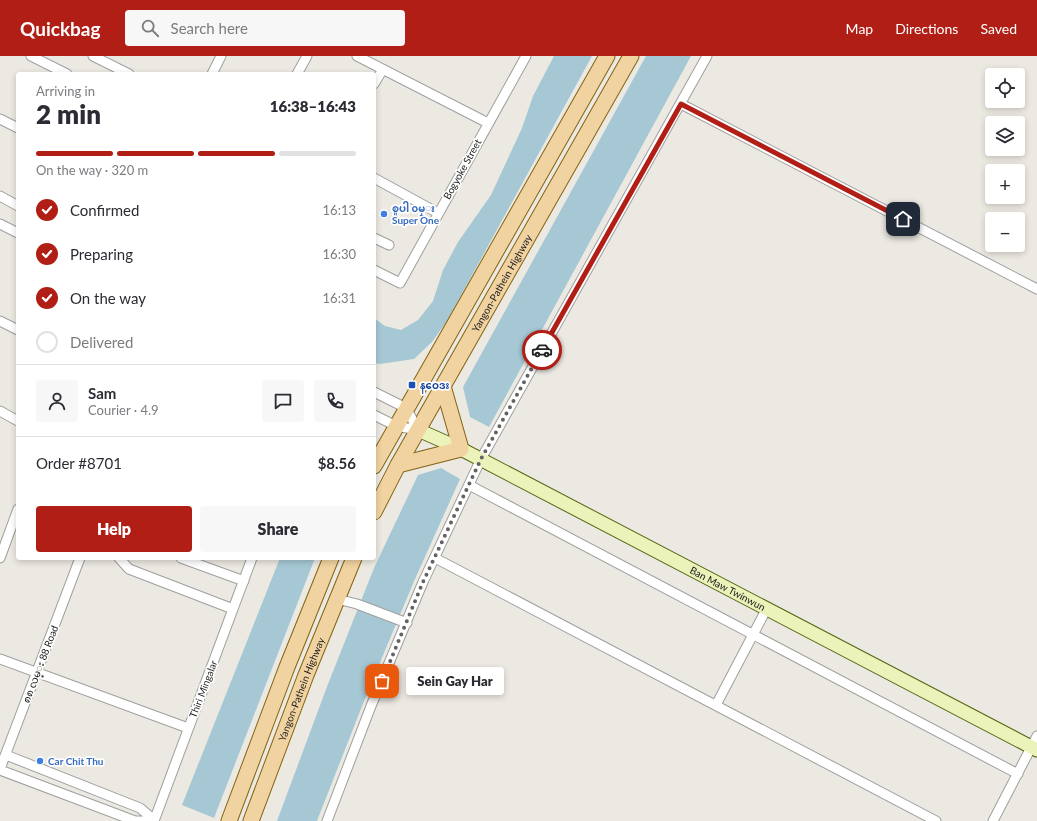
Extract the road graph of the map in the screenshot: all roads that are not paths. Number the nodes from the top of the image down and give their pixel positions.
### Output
1 (32, 56) edge
2 (93, 56) edge
3 (221, 56) edge
4 (307, 56) edge
5 (357, 56) edge
6 (526, 56) edge
7 (607, 56) edge
8 (631, 56) edge
9 (707, 56) edge
10 (383, 69) junction
11 (63, 72) edge
12 (125, 72) edge
13 (213, 72) edge
14 (298, 72) edge
15 (376, 81) edge
16 (681, 104) junction
17 (0, 119) edge
18 (488, 123) junction
19 (16, 127) edge
20 (376, 179) edge
21 (0, 196) edge
22 (16, 205) edge
23 (438, 213) junction
24 (0, 224) edge
25 (16, 232) edge
26 (376, 239) edge
27 (389, 245) dead end
28 (376, 271) edge
29 (1037, 289) edge
30 (0, 321) edge
31 (16, 329) edge
32 (443, 386) junction
33 (376, 393) edge
34 (406, 408) junction
35 (0, 411) edge
36 (376, 416) edge
37 (16, 420) edge
38 (396, 426) junction
39 (418, 430) junction
40 (461, 449) junction
41 (481, 459) junction
42 (376, 462) edge
43 (398, 465) junction
44 (469, 484) junction
45 (376, 508) edge
46 (16, 514) edge
47 (0, 558) edge
48 (435, 558) junction
49 (79, 560) edge
50 (121, 560) edge
51 (186, 560) edge
52 (251, 560) edge
53 (330, 560) edge
54 (353, 560) edge
55 (244, 581) junction
56 (337, 599) junction
57 (767, 608) junction
58 (233, 609) junction
59 (404, 622) junction
60 (753, 634) junction
61 (0, 659) edge
62 (37, 672) junction
63 (716, 705) junction
64 (188, 728) junction
65 (1035, 744) edge
66 (6, 755) junction
67 (0, 769) edge
68 (1018, 774) junction
69 (76, 783) junction
70 (72, 797) junction
71 (154, 821) edge
72 (229, 821) edge
73 (251, 821) edge
74 (327, 821) edge
75 (936, 821) edge
76 (993, 821) edge

1 - 11 street
2 - 12 street
3 - 13 street
4 - 14 street
5 - 10 street
6 - 18 street, Bogyoke Street
7 - 34 main road, Yangon-Pathein Highway
8 - 32 main road, Yangon-Pathein Highway
9 - 16 street
10 - 15 street
10 - 18 street
16 - 29 street
16 - 41 street
17 - 19 street
18 - 23 street, Bogyoke Street
20 - 23 street
21 - 22 street
23 - 28 street, Bogyoke Street
24 - 25 street
26 - 27 street
30 - 31 street
32 - 39 main road, Yangon-Pathein Highway
32 - 40 main road
33 - 34 street
34 - 38 main road, Yangon-Pathein Highway
34 - 39 street
35 - 37 street
36 - 38 street
38 - 39 street
38 - 42 main road, Yangon-Pathein Highway
39 - 40 street, Ban Maw Twinwun
39 - 43 main road, Yangon-Pathein Highway
40 - 41 street, Ban Maw Twinwun
40 - 43 main road
41 - 44 street
41 - 57 street, Ban Maw Twinwun
43 - 45 main road, Yangon-Pathein Highway
44 - 48 street
44 - 60 street
46 - 47 street
48 - 59 street
48 - 63 street
49 - 62 street, ၈၈ လမ္း 88 Road
50 - 58 street
51 - 55 street
52 - 55 street, Thiri Mingalar
53 - 72 main road, Yangon-Pathein Highway
54 - 56 main road, Yangon-Pathein Highway
55 - 58 street, Thiri Mingalar
56 - 59 street
56 - 73 main road, Yangon-Pathein Highway
57 - 60 street
57 - 65 street, Ban Maw Twinwun
58 - 64 street, Thiri Mingalar
59 - 74 street
60 - 63 street
60 - 68 street
61 - 62 street
62 - 64 street
62 - 66 street, ၈၈ လမ္း 88 Road
63 - 75 street
64 - 71 street, Thiri Mingalar
65 - 68 street
66 - 67 street, ၈၈ လမ္း 88 Road
66 - 69 street
67 - 70 street
68 - 76 street
69 - 70 street
69 - 71 street
70 - 71 street

